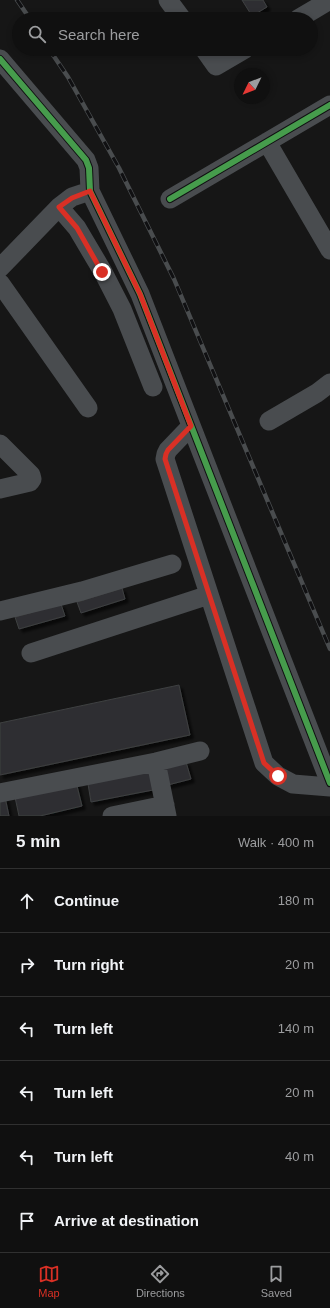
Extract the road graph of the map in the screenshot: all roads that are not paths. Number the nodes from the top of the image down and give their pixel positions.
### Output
1 (168, 0) edge
2 (330, 0) edge
3 (177, 12) edge
4 (310, 12) edge
5 (209, 56) edge
6 (234, 56) edge
7 (0, 59) edge
8 (330, 106) edge
9 (267, 142) junction
10 (90, 191) junction
11 (170, 199) dead end
12 (59, 207) junction
13 (330, 250) edge
14 (0, 268) edge
15 (0, 283) edge
16 (330, 383) edge
17 (153, 387) dead end
18 (88, 408) dead end
19 (269, 421) dead end
20 (191, 426) junction
21 (0, 444) edge
22 (0, 489) edge
23 (172, 564) dead end
24 (209, 595) junction
25 (0, 611) edge
26 (31, 653) dead end
27 (200, 751) dead end
28 (156, 762) junction
29 (330, 782) edge
30 (330, 787) edge
31 (0, 793) edge
32 (166, 811) edge
33 (112, 816) edge

1 - 3 street
2 - 4 street
5 - 6 street
7 - 10 street
8 - 9 street
9 - 11 street
9 - 13 street
10 - 12 street
10 - 20 street
12 - 14 street
12 - 17 street
15 - 18 street
16 - 19 street
20 - 24 street
20 - 29 street
21 - 22 street
23 - 25 street
24 - 26 street
24 - 30 street
27 - 28 street
28 - 31 street
28 - 32 street
32 - 33 street

